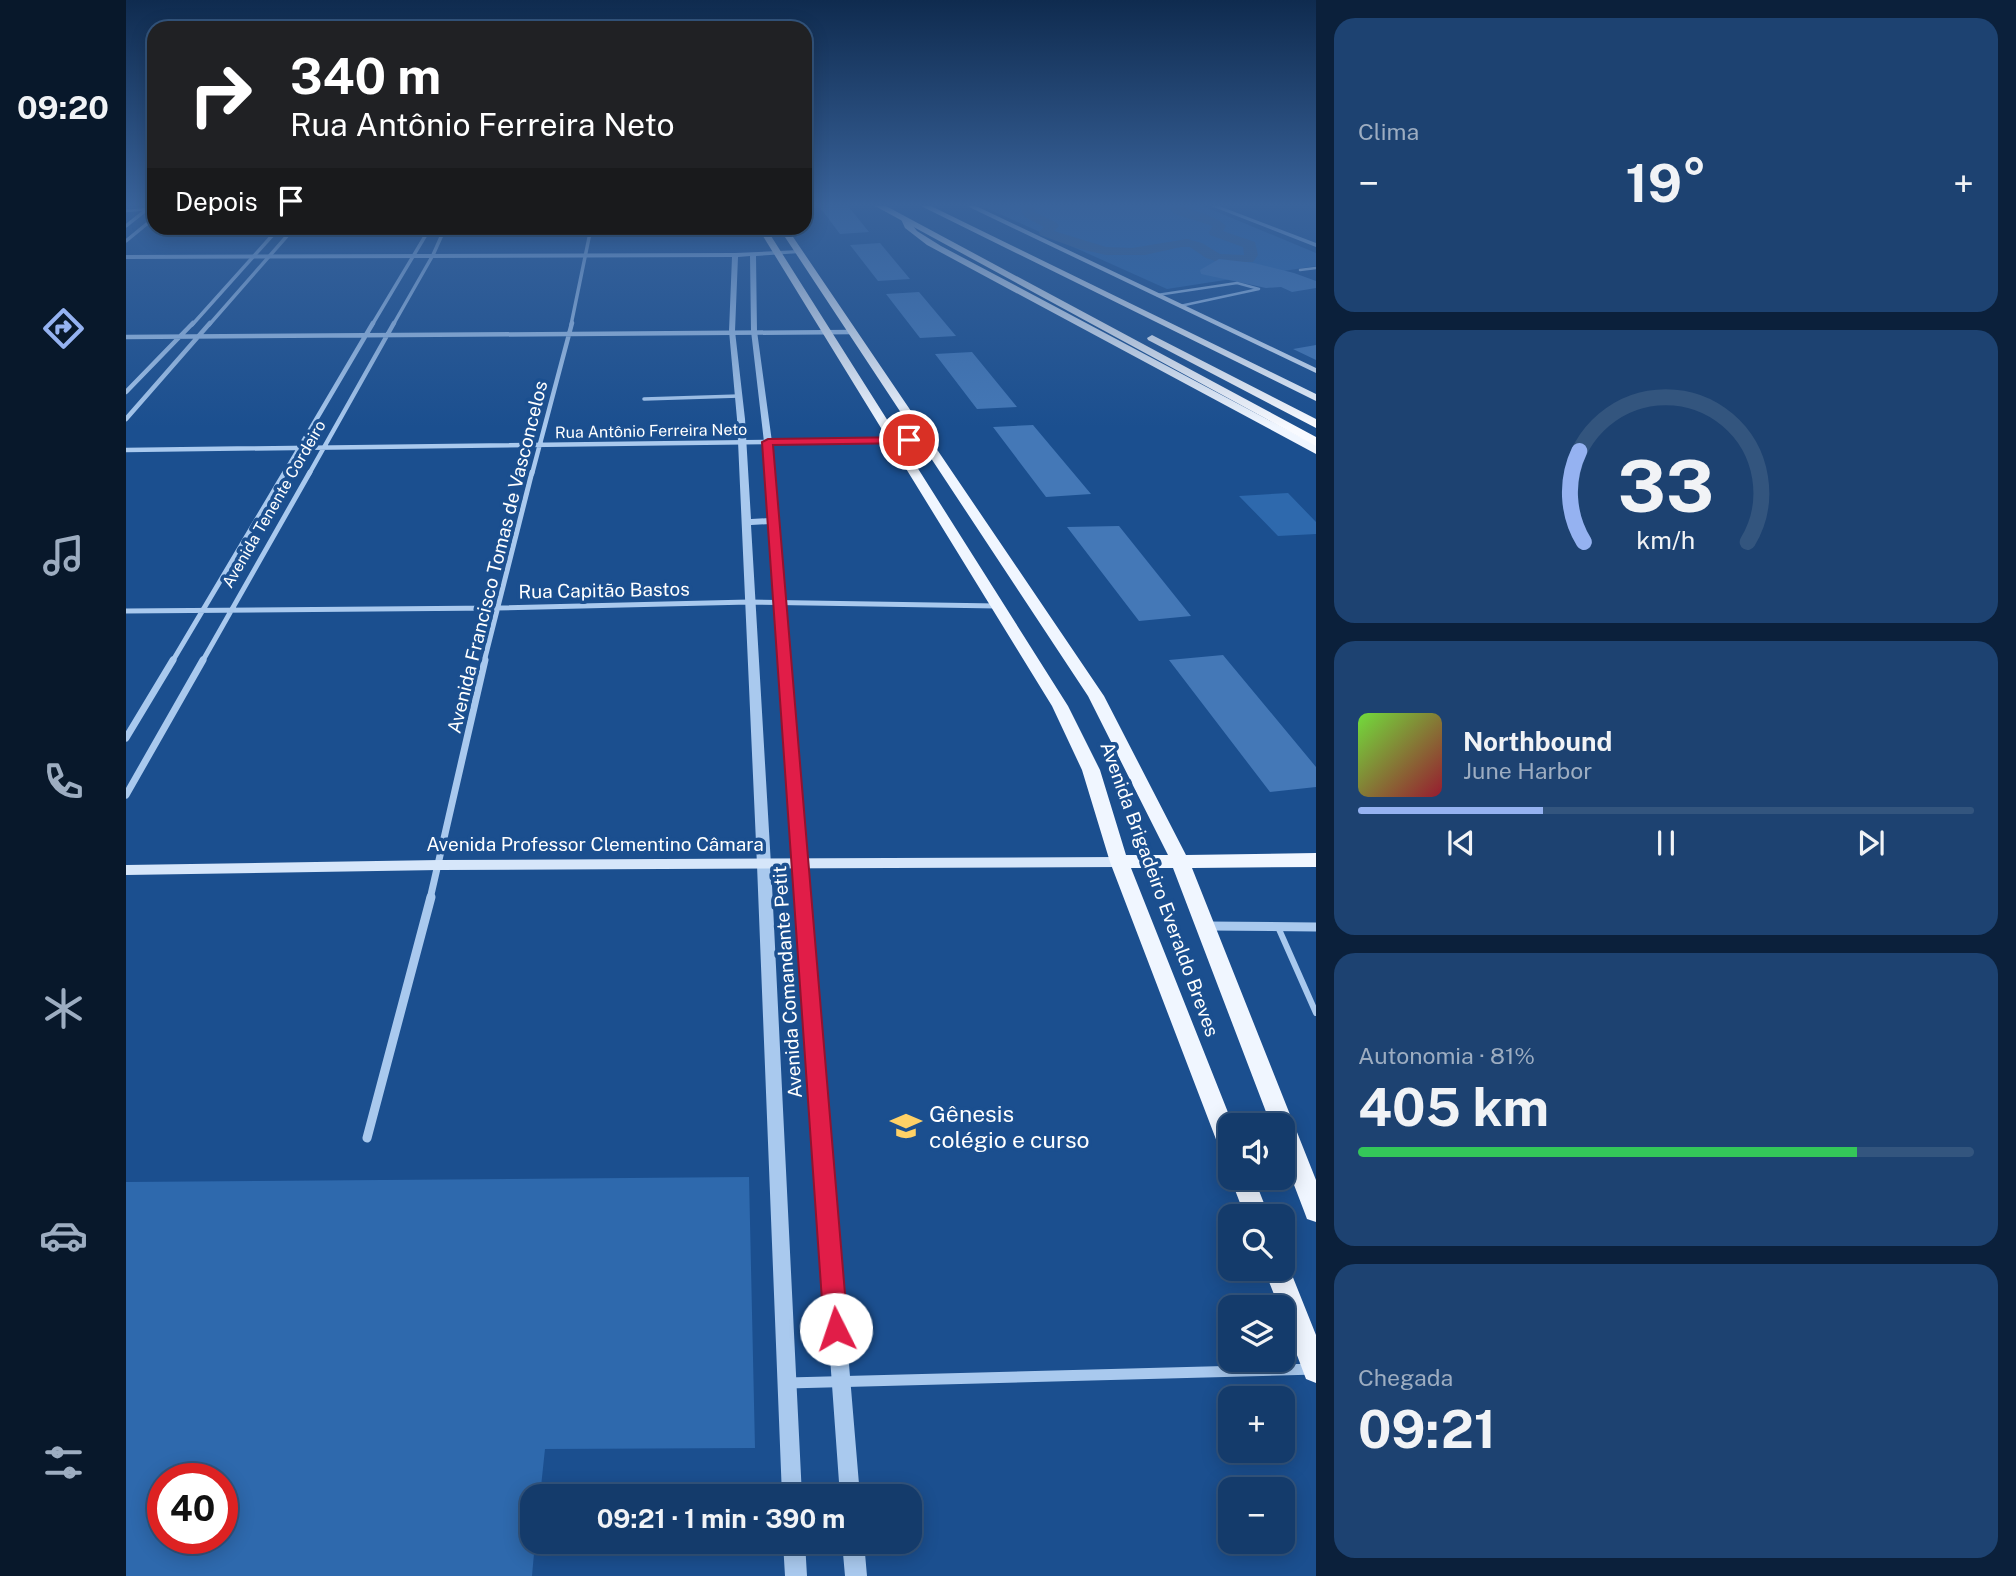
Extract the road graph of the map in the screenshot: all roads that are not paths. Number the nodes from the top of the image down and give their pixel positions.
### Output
1 (233, 280) edge
2 (250, 280) edge
3 (398, 280) edge
4 (419, 280) edge
5 (582, 280) edge
6 (734, 280) edge
7 (753, 280) edge
8 (795, 280) edge
9 (818, 280) edge
10 (998, 280) edge
11 (1015, 280) edge
12 (1074, 280) edge
13 (1125, 280) edge
14 (1157, 295) junction
15 (1180, 306) junction
16 (1098, 310) dead end
17 (732, 331) junction
18 (754, 331) junction
19 (570, 332) junction
20 (828, 332) junction
21 (854, 332) junction
22 (365, 335) junction
23 (387, 335) junction
24 (182, 336) junction
25 (201, 336) junction
26 (126, 337) edge
27 (1316, 371) edge
28 (126, 392) edge
29 (738, 396) junction
30 (1316, 398) edge
31 (644, 399) dead end
32 (126, 419) edge
33 (1316, 424) edge
34 (895, 440) junction
35 (924, 440) junction
36 (768, 442) junction
37 (1316, 442) edge
38 (741, 443) junction
39 (540, 445) junction
40 (298, 449) junction
41 (322, 449) junction
42 (126, 450) edge
43 (1316, 450) edge
44 (745, 522) junction
45 (773, 522) junction
46 (749, 602) junction
47 (779, 602) junction
48 (999, 606) junction
49 (496, 608) junction
50 (201, 610) junction
51 (230, 610) junction
52 (126, 611) edge
53 (126, 738) edge
54 (126, 795) edge
55 (1316, 860) edge
56 (1180, 861) junction
57 (1119, 862) junction
58 (439, 865) junction
59 (764, 865) junction
60 (801, 865) junction
61 (126, 870) edge
62 (1205, 926) junction
63 (1278, 927) junction
64 (1316, 927) edge
65 (1316, 1013) edge
66 (1278, 1113) edge
67 (1218, 1117) edge
68 (367, 1138) dead end
69 (1295, 1157) edge
70 (1316, 1211) edge
71 (1282, 1281) edge
72 (1316, 1369) edge
73 (787, 1383) junction
74 (840, 1383) junction
75 (791, 1484) edge
76 (848, 1484) edge
77 (795, 1554) edge
78 (854, 1554) edge
79 (796, 1576) edge
80 (856, 1576) edge

1 - 24 street
2 - 25 street
3 - 22 street, Avenida Tenente Cordeiro
4 - 23 street, Avenida Tenente Cordeiro
5 - 19 street, Avenida Francisco Tomas de Vasconcelos
6 - 17 street, Avenida Comandante Petit
7 - 18 street, Avenida Comandante Petit
8 - 20 main road, Avenida Brigadeiro Everaldo Breves
9 - 21 main road, Avenida Brigadeiro Everaldo Breves
10 - 43 main road
11 - 37 highway
12 - 30 main road
13 - 14 main road
14 - 15 main road
14 - 15 lane
15 - 27 main road
16 - 33 highway
17 - 18 street
17 - 19 street
17 - 29 street, Avenida Comandante Petit
18 - 20 street
18 - 36 street, Avenida Comandante Petit
19 - 23 street
19 - 39 street, Avenida Francisco Tomas de Vasconcelos
20 - 21 street
20 - 34 main road, Avenida Brigadeiro Everaldo Breves
21 - 35 main road, Avenida Brigadeiro Everaldo Breves
22 - 23 street
22 - 25 street
22 - 40 street, Avenida Tenente Cordeiro
23 - 41 street, Avenida Tenente Cordeiro
24 - 25 street
24 - 26 street
24 - 28 street
25 - 32 street
29 - 31 lane
29 - 38 street, Avenida Comandante Petit
34 - 35 street, Rua Antônio Ferreira Neto
34 - 36 street, Rua Antônio Ferreira Neto
34 - 48 main road, Avenida Brigadeiro Everaldo Breves
35 - 56 main road, Avenida Brigadeiro Everaldo Breves
36 - 38 street, Rua Antônio Ferreira Neto
36 - 45 street, Avenida Comandante Petit
38 - 39 street, Rua Antônio Ferreira Neto
38 - 44 street, Avenida Comandante Petit
39 - 41 street, Rua Antônio Ferreira Neto
39 - 49 street, Avenida Francisco Tomas de Vasconcelos
40 - 41 street, Rua Antônio Ferreira Neto
40 - 42 street, Rua Antônio Ferreira Neto
40 - 50 street, Avenida Tenente Cordeiro
41 - 51 street, Avenida Tenente Cordeiro
44 - 45 street
44 - 46 street, Avenida Comandante Petit
45 - 47 street, Avenida Comandante Petit
46 - 47 street, Rua Capitão Bastos
46 - 49 street, Rua Capitão Bastos
46 - 59 street, Avenida Comandante Petit
47 - 48 street, Rua Capitão Bastos
47 - 60 street, Avenida Comandante Petit
48 - 57 main road, Avenida Brigadeiro Everaldo Breves
49 - 51 street, Rua Capitão Bastos
49 - 58 street, Avenida Francisco Tomas de Vasconcelos
50 - 51 street, Rua Capitão Bastos
50 - 52 street, Rua Capitão Bastos
50 - 53 street, Avenida Tenente Cordeiro
51 - 54 street, Avenida Tenente Cordeiro
55 - 56 main road, Avenida Professor Clementino Câmara
56 - 57 main road, Avenida Professor Clementino Câmara
56 - 62 main road, Avenida Brigadeiro Everaldo Breves
57 - 60 main road, Avenida Professor Clementino Câmara
57 - 67 main road, Avenida Brigadeiro Everaldo Breves
58 - 59 main road, Avenida Professor Clementino Câmara
58 - 61 main road, Avenida Professor Clementino Câmara
58 - 68 street, Avenida Francisco Tomas de Vasconcelos
59 - 60 main road, Avenida Professor Clementino Câmara
59 - 73 street, Avenida Comandante Petit
60 - 74 street, Avenida Comandante Petit
62 - 63 street
62 - 66 main road, Avenida Brigadeiro Everaldo Breves
63 - 64 street
63 - 65 lane
69 - 70 main road, Avenida Brigadeiro Everaldo Breves
71 - 72 main road
72 - 74 street
73 - 74 street
73 - 75 street, Avenida Comandante Petit
74 - 76 street, Avenida Comandante Petit
77 - 79 street
78 - 80 street

